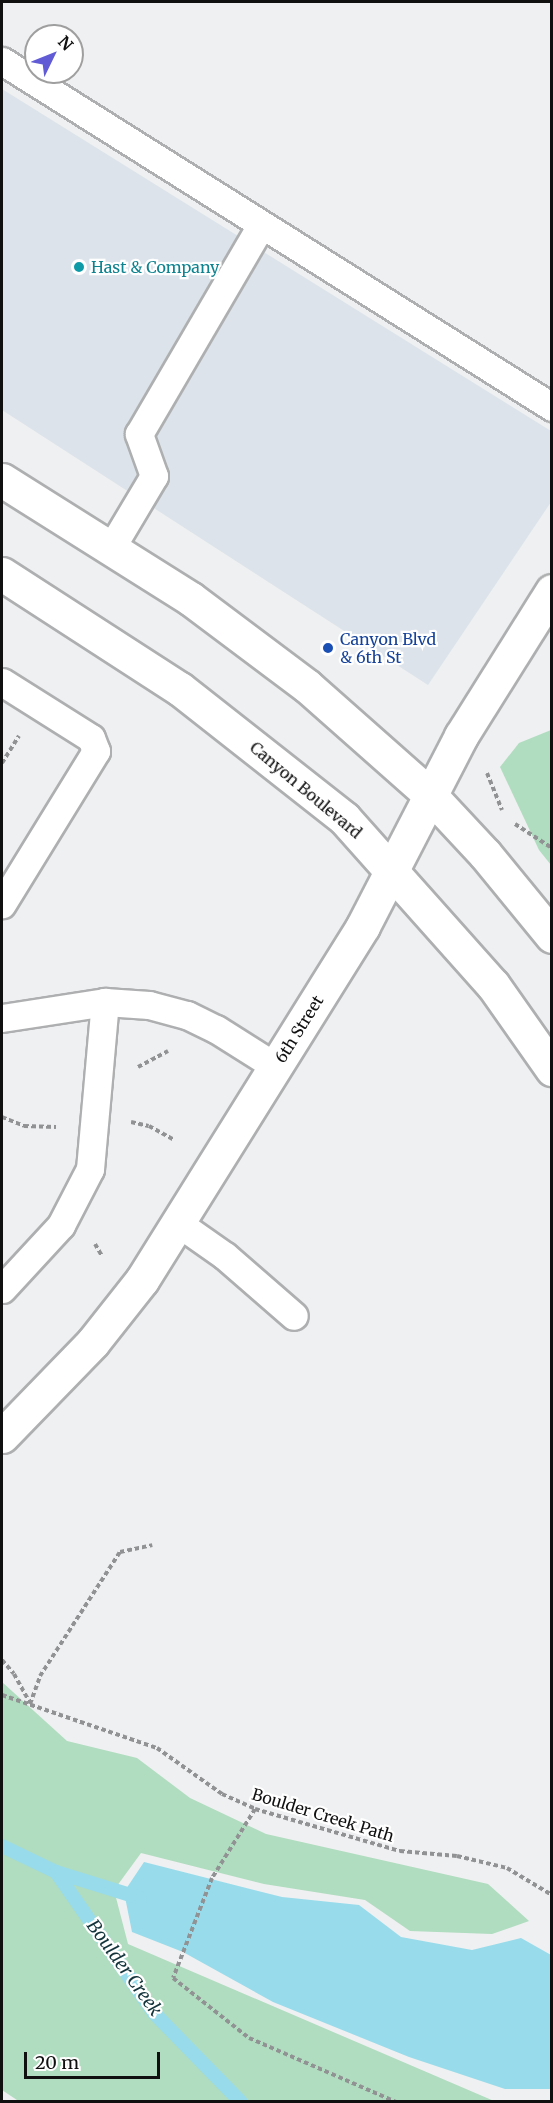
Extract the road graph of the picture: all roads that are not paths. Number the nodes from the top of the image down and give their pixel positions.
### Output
1 (2, 61) edge
2 (261, 225) junction
3 (552, 407) edge
4 (2, 480) edge
5 (111, 548) junction
6 (2, 574) edge
7 (552, 591) edge
8 (2, 682) edge
9 (429, 794) junction
10 (392, 868) junction
11 (2, 904) edge
12 (552, 936) edge
13 (105, 1002) junction
14 (2, 1018) edge
15 (276, 1067) junction
16 (552, 1069) edge
17 (178, 1223) junction
18 (2, 1289) edge
19 (294, 1316) dead end
20 (2, 1436) edge

1 - 2 lane
2 - 3 lane
2 - 5 lane
4 - 5 main road
5 - 9 main road
6 - 10 main road, Canyon Boulevard
7 - 9 main road, 6th Street
8 - 11 lane
9 - 10 main road, 6th Street
9 - 12 main road
10 - 15 main road, 6th Street
10 - 16 main road, Canyon Boulevard
13 - 14 lane
13 - 15 lane
13 - 18 lane
15 - 17 main road, 6th Street
17 - 19 lane
17 - 20 main road, 6th Street

